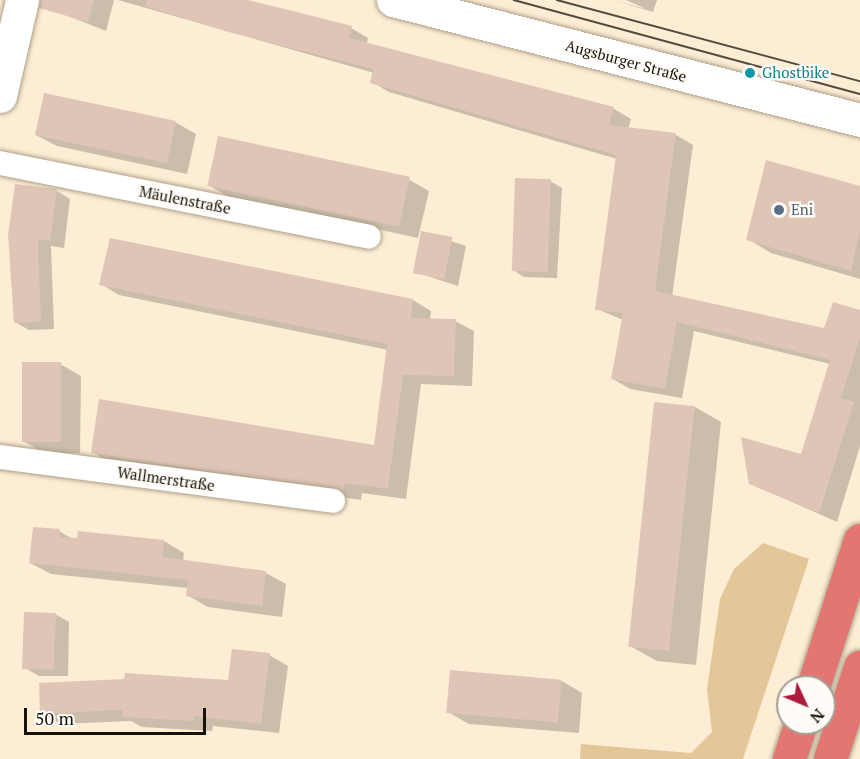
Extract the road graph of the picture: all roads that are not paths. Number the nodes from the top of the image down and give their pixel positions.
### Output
1 (22, 0) edge
2 (393, 0) edge
3 (0, 96) edge
4 (860, 120) edge
5 (0, 163) edge
6 (369, 237) dead end
7 (0, 457) edge
8 (333, 501) dead end
9 (860, 540) edge
10 (860, 667) edge
11 (817, 675) edge
12 (797, 735) edge
13 (789, 759) edge
14 (830, 759) edge

1 - 3 main road
2 - 4 main road, Augsburger Straße
5 - 6 street, Mäulenstraße
7 - 8 street, Wallmerstraße
9 - 11 highway
10 - 14 highway
12 - 13 highway

